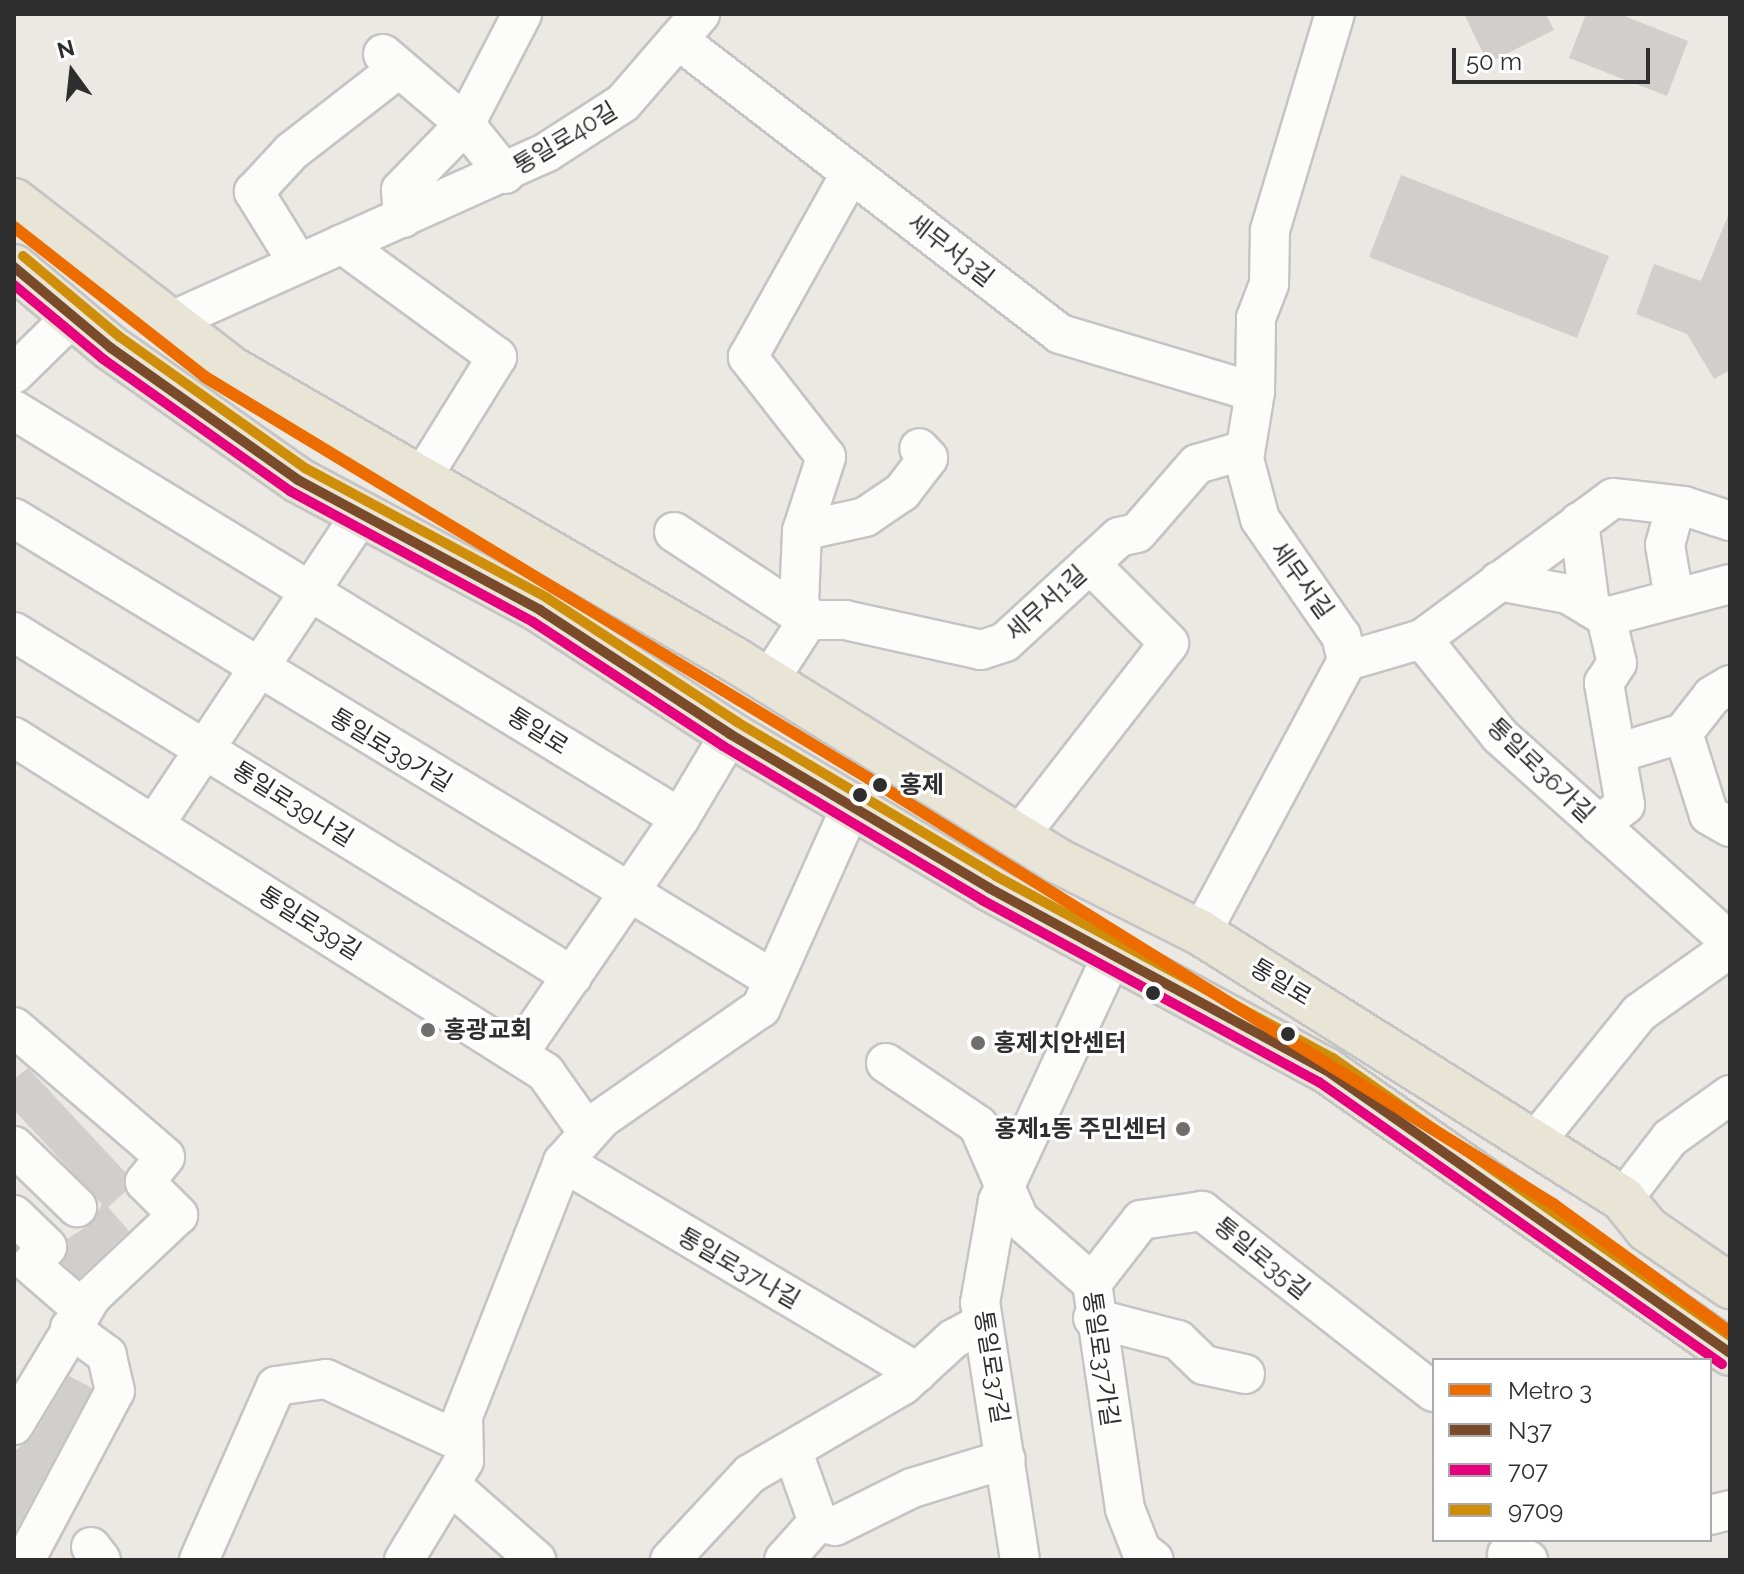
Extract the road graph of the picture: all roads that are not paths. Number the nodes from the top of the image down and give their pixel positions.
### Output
1 (522, 14) edge
2 (1335, 14) edge
3 (692, 22) edge
4 (465, 124) junction
5 (851, 173) junction
6 (505, 174) junction
7 (14, 201) edge
8 (403, 218) junction
9 (342, 244) junction
10 (298, 263) junction
11 (14, 267) edge
12 (72, 317) junction
13 (167, 323) junction
14 (14, 374) edge
15 (1255, 392) junction
16 (14, 410) edge
17 (919, 448) dead end
18 (1244, 459) junction
19 (421, 479) junction
20 (1676, 505) junction
21 (14, 518) edge
22 (359, 518) junction
23 (1730, 521) edge
24 (1579, 522) junction
25 (802, 531) junction
26 (674, 532) dead end
27 (1090, 564) junction
28 (1499, 581) junction
29 (1730, 584) edge
30 (312, 592) junction
31 (1674, 598) junction
32 (1598, 612) junction
33 (808, 620) junction
34 (14, 632) edge
35 (1422, 639) junction
36 (1347, 661) junction
37 (259, 670) junction
38 (769, 680) junction
39 (1730, 685) edge
40 (1683, 733) junction
41 (730, 734) junction
42 (14, 737) edge
43 (206, 750) junction
44 (1618, 753) junction
45 (851, 807) junction
46 (680, 818) junction
47 (154, 825) junction
48 (1599, 825) junction
49 (1730, 827) edge
50 (1019, 836) junction
51 (629, 893) junction
52 (1201, 933) junction
53 (1730, 945) edge
54 (1112, 955) junction
55 (572, 976) junction
56 (771, 978) junction
57 (14, 1027) edge
58 (518, 1054) junction
59 (886, 1063) dead end
60 (1723, 1113) edge
61 (587, 1131) junction
62 (1535, 1142) junction
63 (14, 1146) edge
64 (563, 1162) junction
65 (1007, 1182) junction
66 (1623, 1199) junction
67 (77, 1207) dead end
68 (14, 1215) edge
69 (1730, 1286) edge
70 (1092, 1300) junction
71 (76, 1319) junction
72 (983, 1323) junction
73 (1730, 1353) edge
74 (917, 1372) junction
75 (1245, 1374) dead end
76 (1432, 1390) edge
77 (14, 1425) edge
78 (463, 1443) junction
79 (793, 1452) junction
80 (1006, 1459) junction
81 (453, 1487) junction
82 (818, 1522) junction
83 (25, 1560) edge
84 (199, 1560) edge
85 (404, 1560) edge
86 (536, 1560) edge
87 (670, 1560) edge
88 (784, 1560) edge
89 (1020, 1560) edge
90 (1154, 1560) edge

1 - 4 street
2 - 15 street, 세무서길
3 - 5 street, 세무서3길
3 - 6 street, 통일로40길
4 - 6 street
4 - 8 street
4 - 10 street
5 - 15 street, 세무서3길
5 - 25 street
6 - 8 street, 통일로40길
7 - 13 main road, 통일로
8 - 9 street, 통일로40길
9 - 10 street, 통일로40길
9 - 19 street
10 - 13 street, 통일로40길
11 - 12 main road
12 - 14 street
12 - 22 main road
13 - 19 main road, 통일로
15 - 18 street, 세무서길
16 - 30 street, 통일로
17 - 25 street
18 - 27 street, 세무서1길
18 - 36 street, 세무서길
19 - 38 main road, 통일로
20 - 23 street
20 - 24 street
20 - 31 street
21 - 37 street, 통일로39가길
22 - 30 street
22 - 41 main road
24 - 28 street
24 - 32 street, 통일로36가길
25 - 33 street
26 - 33 street
27 - 33 street, 세무서1길
27 - 50 street
28 - 32 street
28 - 35 street
29 - 31 street
30 - 37 street
30 - 46 street, 통일로
31 - 32 street
32 - 44 street, 통일로36가길
33 - 38 street
34 - 43 street, 통일로39나길
35 - 36 street
35 - 48 street, 통일로36가길
36 - 52 street
37 - 43 street
37 - 51 street, 통일로39가길
38 - 50 main road, 통일로
39 - 40 street
40 - 44 street
40 - 49 street
41 - 45 main road
41 - 46 street
42 - 47 street, 통일로39길
43 - 47 street
43 - 55 street, 통일로39나길
44 - 48 street, 통일로36가길
45 - 54 main road
45 - 56 street
46 - 51 street
47 - 58 street, 통일로39길
48 - 53 street, 통일로36가길
50 - 52 main road, 통일로
51 - 55 street
51 - 56 street, 통일로39가길
52 - 62 main road, 통일로
53 - 62 street
54 - 65 street, 통일로37길
54 - 73 main road
55 - 58 street
56 - 61 street
57 - 71 street
58 - 61 street, 통일로39길
59 - 65 street
60 - 66 street
61 - 64 street
62 - 66 main road, 통일로
63 - 67 street
64 - 74 street, 통일로37나길
64 - 78 street
65 - 70 street, 통일로37가길
65 - 72 street, 통일로37길
66 - 69 main road, 통일로
68 - 71 street
70 - 75 street
70 - 76 street, 통일로35길
70 - 90 street, 통일로37가길
71 - 77 street
71 - 83 street
72 - 74 street
72 - 80 street, 통일로37길
74 - 79 street
78 - 81 street
78 - 84 street
79 - 82 street
79 - 87 street
80 - 82 street, 통일로37길
80 - 89 street, 통일로37길
81 - 85 street
81 - 86 street
82 - 88 street

